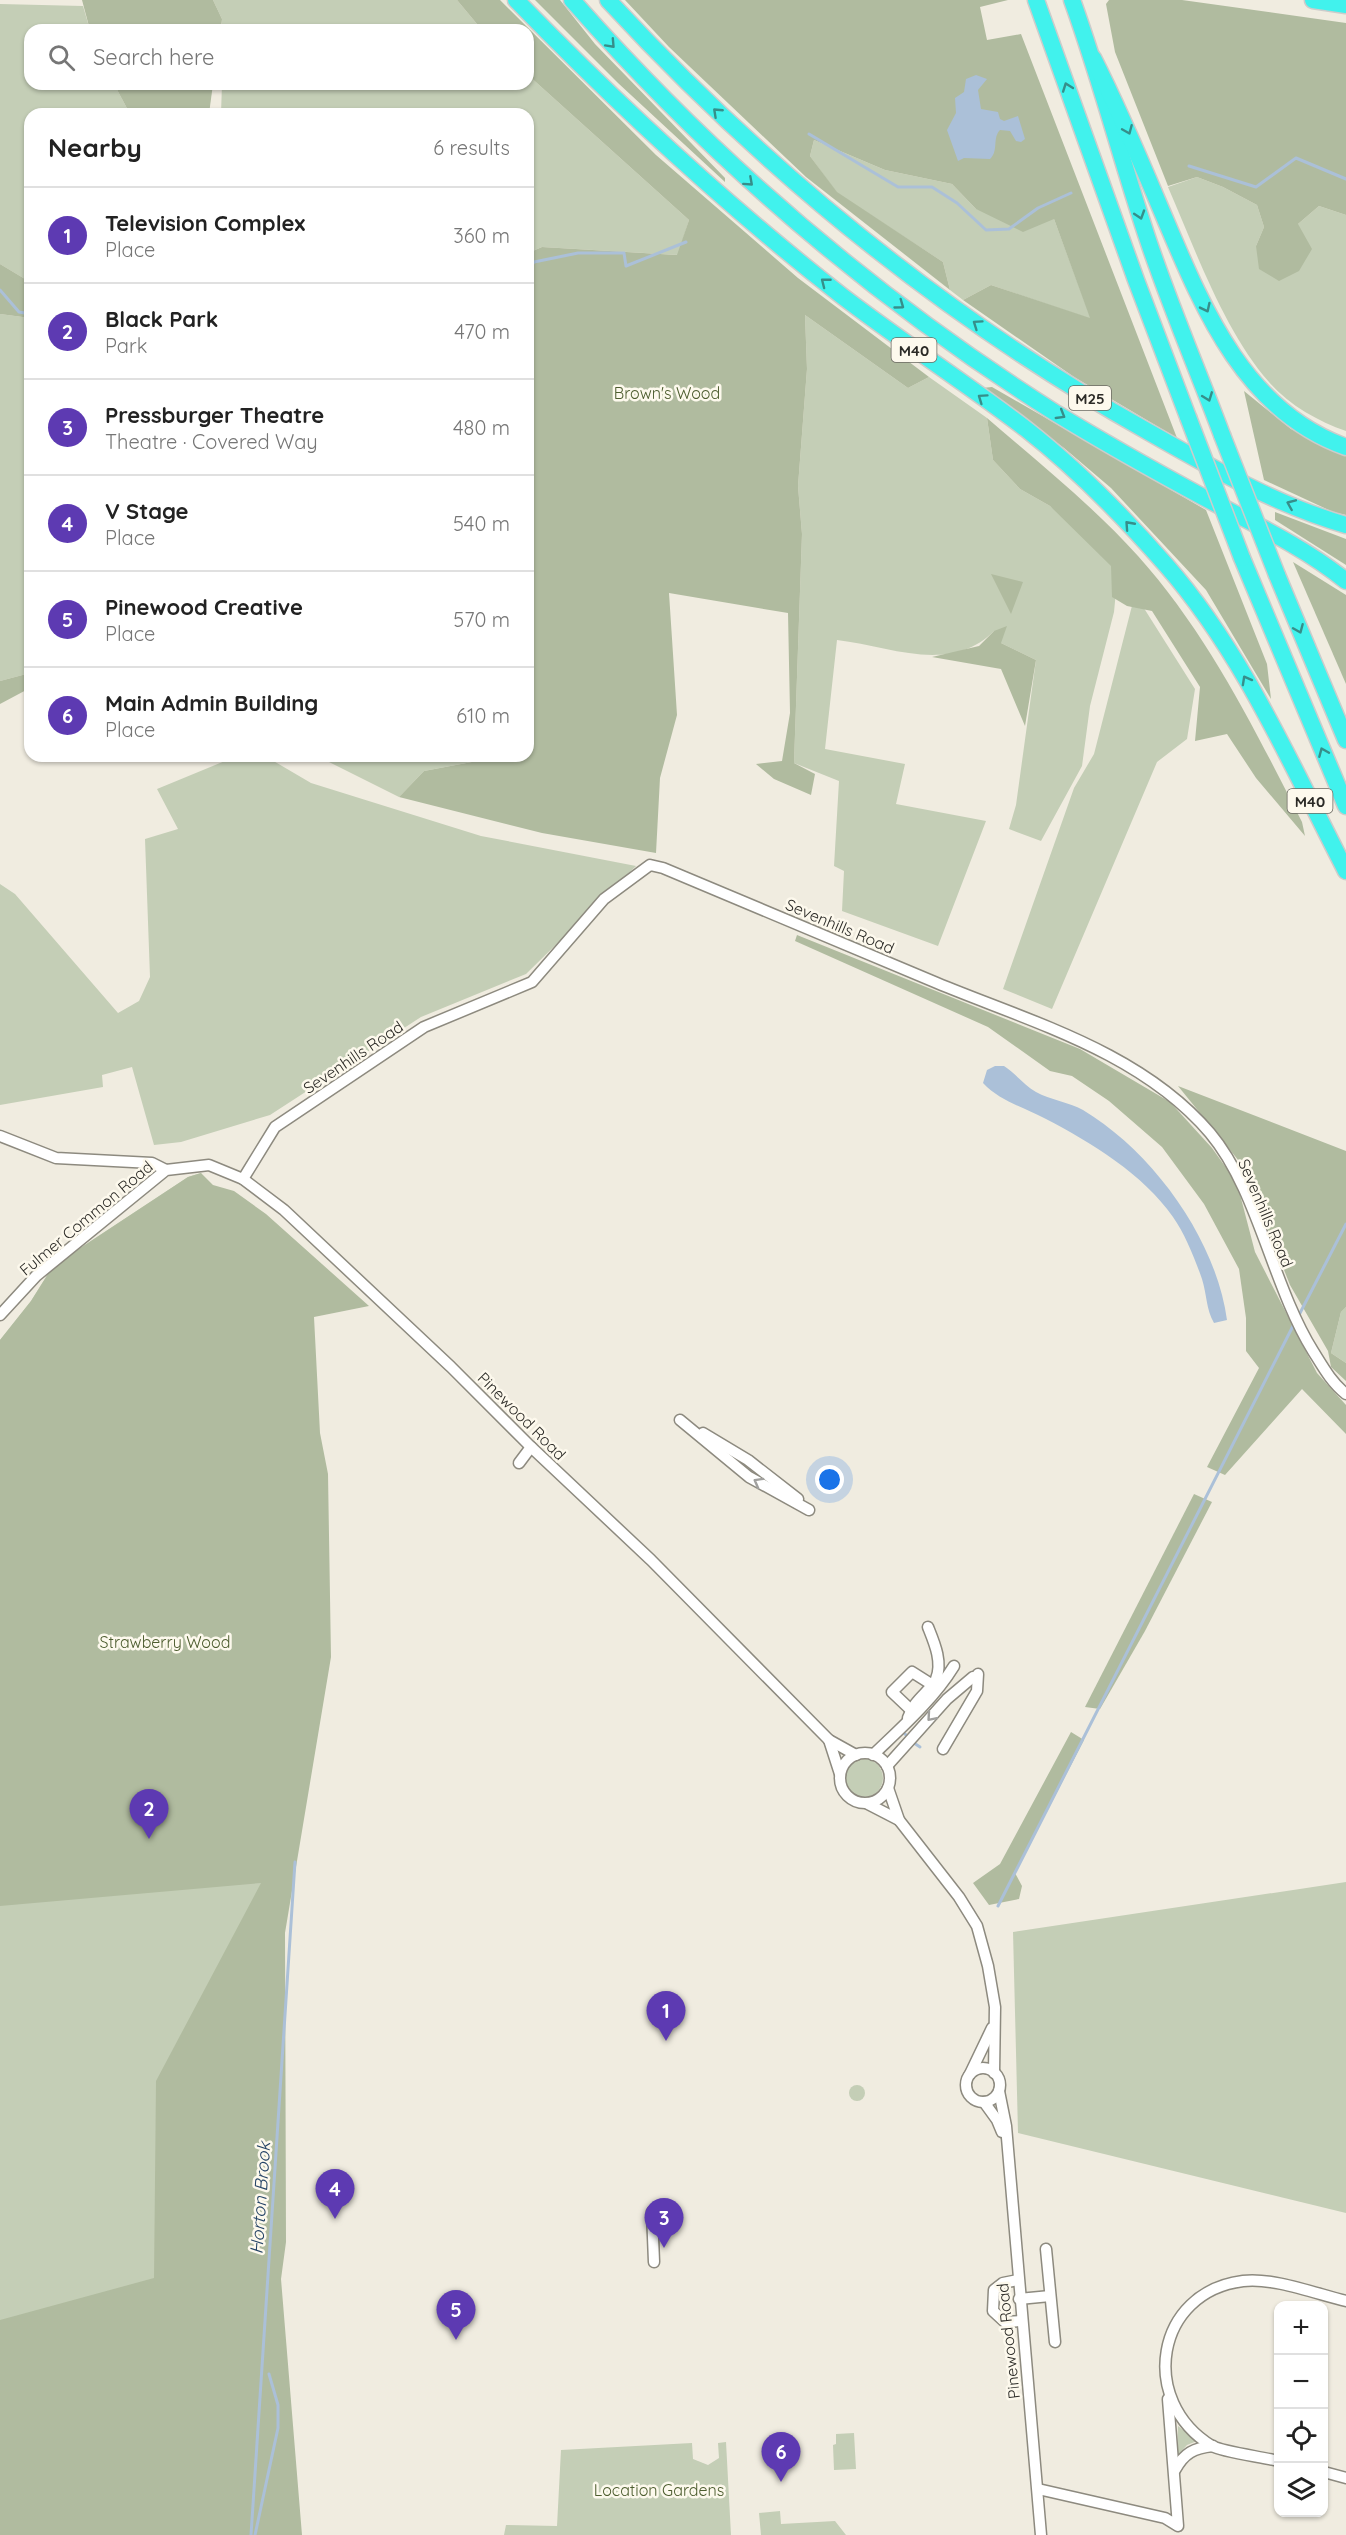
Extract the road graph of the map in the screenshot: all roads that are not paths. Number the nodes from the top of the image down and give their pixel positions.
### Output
1 (516, 0) edge
2 (572, 0) edge
3 (608, 0) edge
4 (1036, 0) edge
5 (1072, 0) edge
6 (1313, 0) edge
7 (1346, 5) edge
8 (1093, 58) junction
9 (1346, 447) edge
10 (1346, 525) edge
11 (1346, 581) edge
12 (1346, 740) edge
13 (1346, 806) edge
14 (1346, 871) edge
15 (0, 1136) edge
16 (166, 1170) junction
17 (243, 1179) junction
18 (0, 1315) edge
19 (1346, 1394) edge
20 (531, 1447) junction
21 (519, 1463) dead end
22 (809, 1510) joint
23 (928, 1627) dead end
24 (954, 1666) dead end
25 (931, 1684) junction
26 (911, 1710) junction
27 (906, 1724) junction
28 (829, 1740) junction
29 (943, 1749) dead end
30 (856, 1755) junction
31 (873, 1755) junction
32 (887, 1767) junction
33 (840, 1775) junction
34 (888, 1788) junction
35 (868, 1804) junction
36 (899, 1820) junction
37 (996, 2020) junction
38 (994, 2073) junction
39 (970, 2074) junction
40 (999, 2091) junction
41 (984, 2102) junction
42 (1006, 2144) junction
43 (652, 2212) dead end
44 (1046, 2249) dead end
45 (654, 2262) dead end
46 (1018, 2280) junction
47 (1050, 2296) junction
48 (1019, 2299) junction
49 (1346, 2301) edge
50 (1022, 2321) junction
51 (1055, 2342) dead end
52 (1168, 2394) junction
53 (1213, 2446) junction
54 (1274, 2460) edge
55 (1175, 2470) junction
56 (1328, 2473) edge
57 (1346, 2478) edge
58 (1038, 2489) junction
59 (1179, 2530) edge
60 (1041, 2535) edge

14 -> 1 highway, M40
2 -> 11 highway, M25
10 -> 3 highway, M25
13 -> 4 highway, bridge
5 - 8 highway
6 - 7 highway
8 -> 9 highway
8 -> 12 highway, bridge
15 - 16 street
16 - 17 street, Pinewood Road
16 - 18 street, Fulmer Common Road
17 - 19 street, Sevenhills Road
17 - 20 street, Pinewood Road
20 - 21 street
20 - 28 street, Pinewood Road
22 -> 22 street
23 - 25 street
24 - 27 street
25 - 26 street
25 - 26 street
26 - 27 street
27 - 31 street
28 - 30 street, Pinewood Road
28 - 33 street, Pinewood Road
29 -> 32 street
30 - 31 street
30 - 33 street
31 - 32 street
32 - 34 street
33 - 35 street
34 - 35 street
34 - 36 street
35 - 36 street
36 - 37 street
37 - 38 street
37 - 39 street
38 - 39 street
38 - 40 street
39 - 41 street
40 - 41 street
40 - 42 street, Pinewood Road
41 - 42 street, Pinewood Road
42 - 46 street, Pinewood Road
43 - 45 street
44 - 47 street
46 - 48 street, Pinewood Road
46 - 50 street
47 - 48 street
47 - 51 street
48 - 50 street, Pinewood Road
49 - 52 street
50 - 58 street, Pinewood Road
52 - 53 street
52 - 55 street
53 - 54 street
53 - 55 street
55 - 59 street
56 - 57 street
58 - 59 street
58 - 60 street, Pinewood Road

